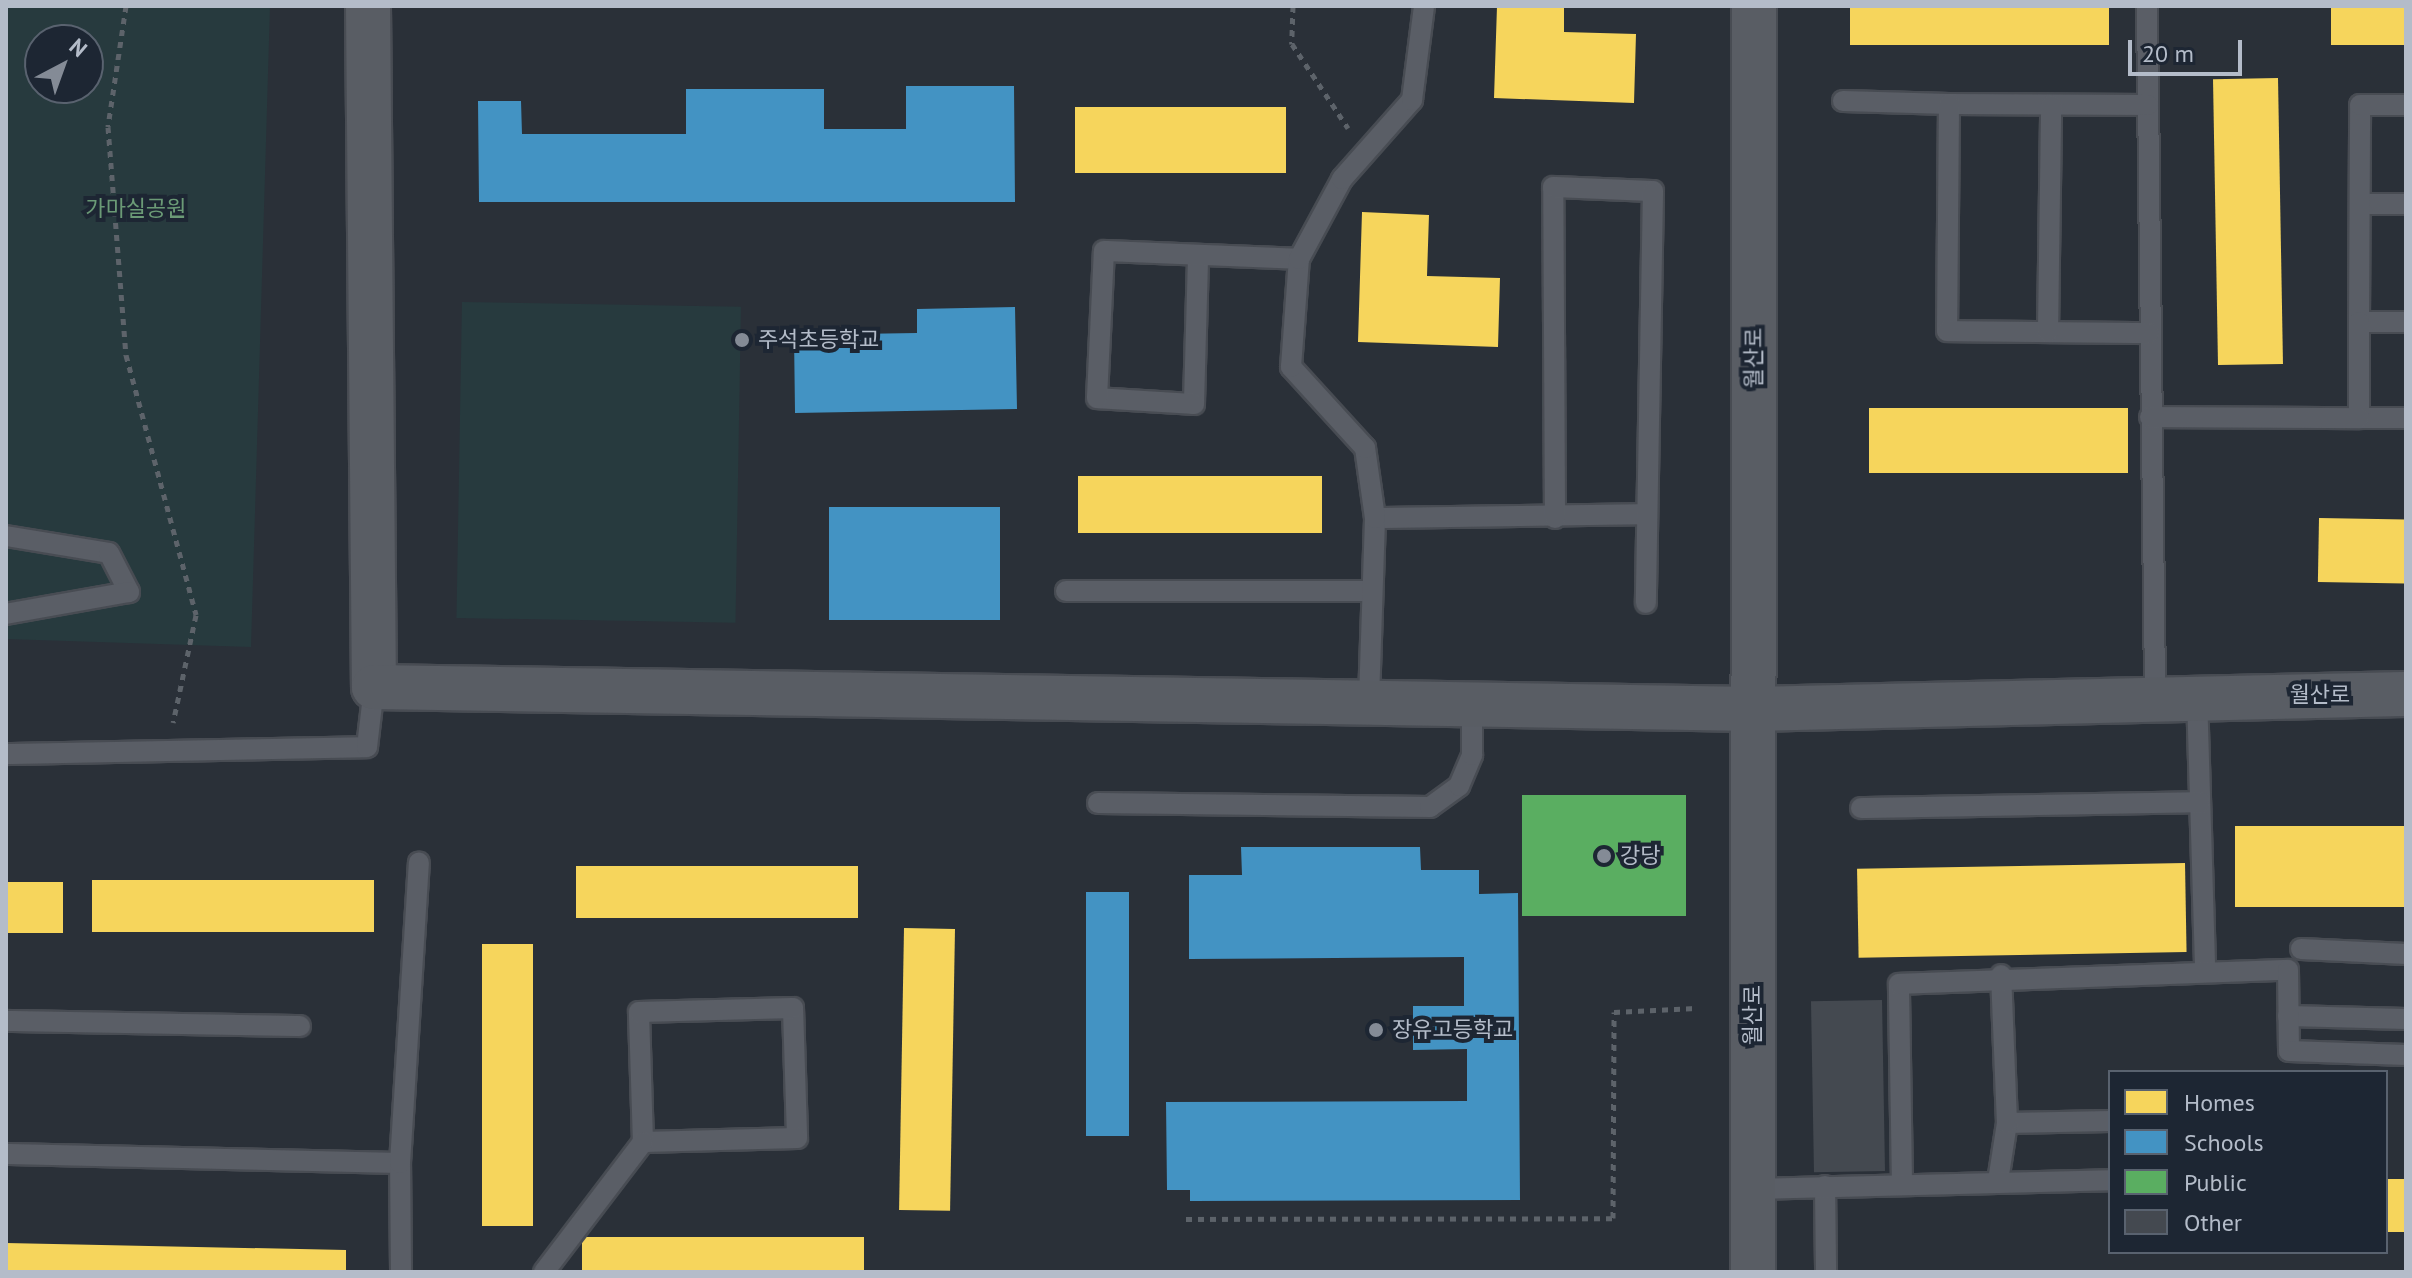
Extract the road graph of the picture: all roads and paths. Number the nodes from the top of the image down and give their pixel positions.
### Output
1 (126, 6) edge
2 (368, 6) edge
3 (1293, 6) edge
4 (1424, 6) edge
5 (1754, 6) edge
6 (2147, 6) edge
7 (1843, 101) dead end
8 (1949, 104) junction
9 (2051, 105) junction
10 (2148, 105) junction
11 (2406, 105) edge
12 (1349, 131) dead end
13 (2360, 204) junction
14 (2406, 204) edge
15 (1198, 259) junction
16 (1299, 259) junction
17 (2359, 322) junction
18 (2406, 322) edge
19 (2048, 332) junction
20 (2149, 333) junction
21 (2150, 417) junction
22 (2359, 418) junction
23 (2406, 418) edge
24 (1647, 514) junction
25 (1375, 518) junction
26 (1555, 518) junction
27 (6, 536) edge
28 (1066, 591) dead end
29 (1370, 591) junction
30 (1646, 603) dead end
31 (6, 614) edge
32 (374, 687) junction
33 (2406, 694) edge
34 (2176, 695) junction
35 (1369, 700) junction
36 (1472, 702) junction
37 (1753, 709) junction
38 (166, 751) junction
39 (6, 754) edge
40 (2200, 802) junction
41 (1098, 803) dead end
42 (1861, 808) dead end
43 (419, 863) dead end
44 (2301, 949) dead end
45 (2406, 954) edge
46 (2205, 971) junction
47 (2001, 975) junction
48 (1696, 1008) dead end
49 (2288, 1016) junction
50 (2406, 1019) edge
51 (6, 1021) edge
52 (300, 1026) dead end
53 (2406, 1055) edge
54 (2108, 1121) edge
55 (2007, 1123) junction
56 (643, 1142) junction
57 (6, 1154) edge
58 (400, 1163) junction
59 (2108, 1180) edge
60 (1998, 1181) junction
61 (1902, 1184) junction
62 (1825, 1186) junction
63 (1753, 1189) junction
64 (1186, 1219) dead end
65 (401, 1272) edge
66 (544, 1272) edge
67 (1753, 1272) edge
68 (1826, 1272) edge

1 - 38 path
2 - 32 street
3 - 12 path
4 - 16 lane
5 - 37 street, 월산로
6 - 10 lane
7 - 8 lane
8 - 9 lane
8 - 19 lane
9 - 10 lane
9 - 19 lane
10 - 20 lane
11 - 13 lane
13 - 14 lane
13 - 17 lane
15 - 15 lane
15 - 16 lane
16 - 25 lane
17 - 18 lane
17 - 22 lane
19 - 20 lane
20 - 21 lane
21 - 22 lane
21 - 34 lane
22 - 23 lane
24 - 26 lane
24 - 26 lane
24 - 30 lane
25 - 26 lane
25 - 29 lane
27 - 31 lane
28 - 29 lane
29 - 35 lane
32 - 35 street
32 - 38 lane
33 - 34 street, 월산로
34 - 37 street, 월산로
34 - 40 lane
35 - 36 street
36 - 37 street
36 - 41 lane
37 - 63 street, 월산로
38 - 39 lane
40 - 42 lane
40 - 46 lane
43 - 58 lane
44 - 45 lane
46 - 47 lane
46 - 49 lane
47 - 55 lane
47 - 61 lane
48 - 64 path
49 - 50 lane
49 - 53 lane
51 - 52 lane
54 - 55 lane
55 - 60 lane
56 - 56 lane
56 - 66 lane
57 - 58 lane
58 - 65 lane
59 - 60 lane
60 - 61 lane
61 - 62 lane
62 - 63 lane
62 - 68 lane
63 - 67 street, 월산로

